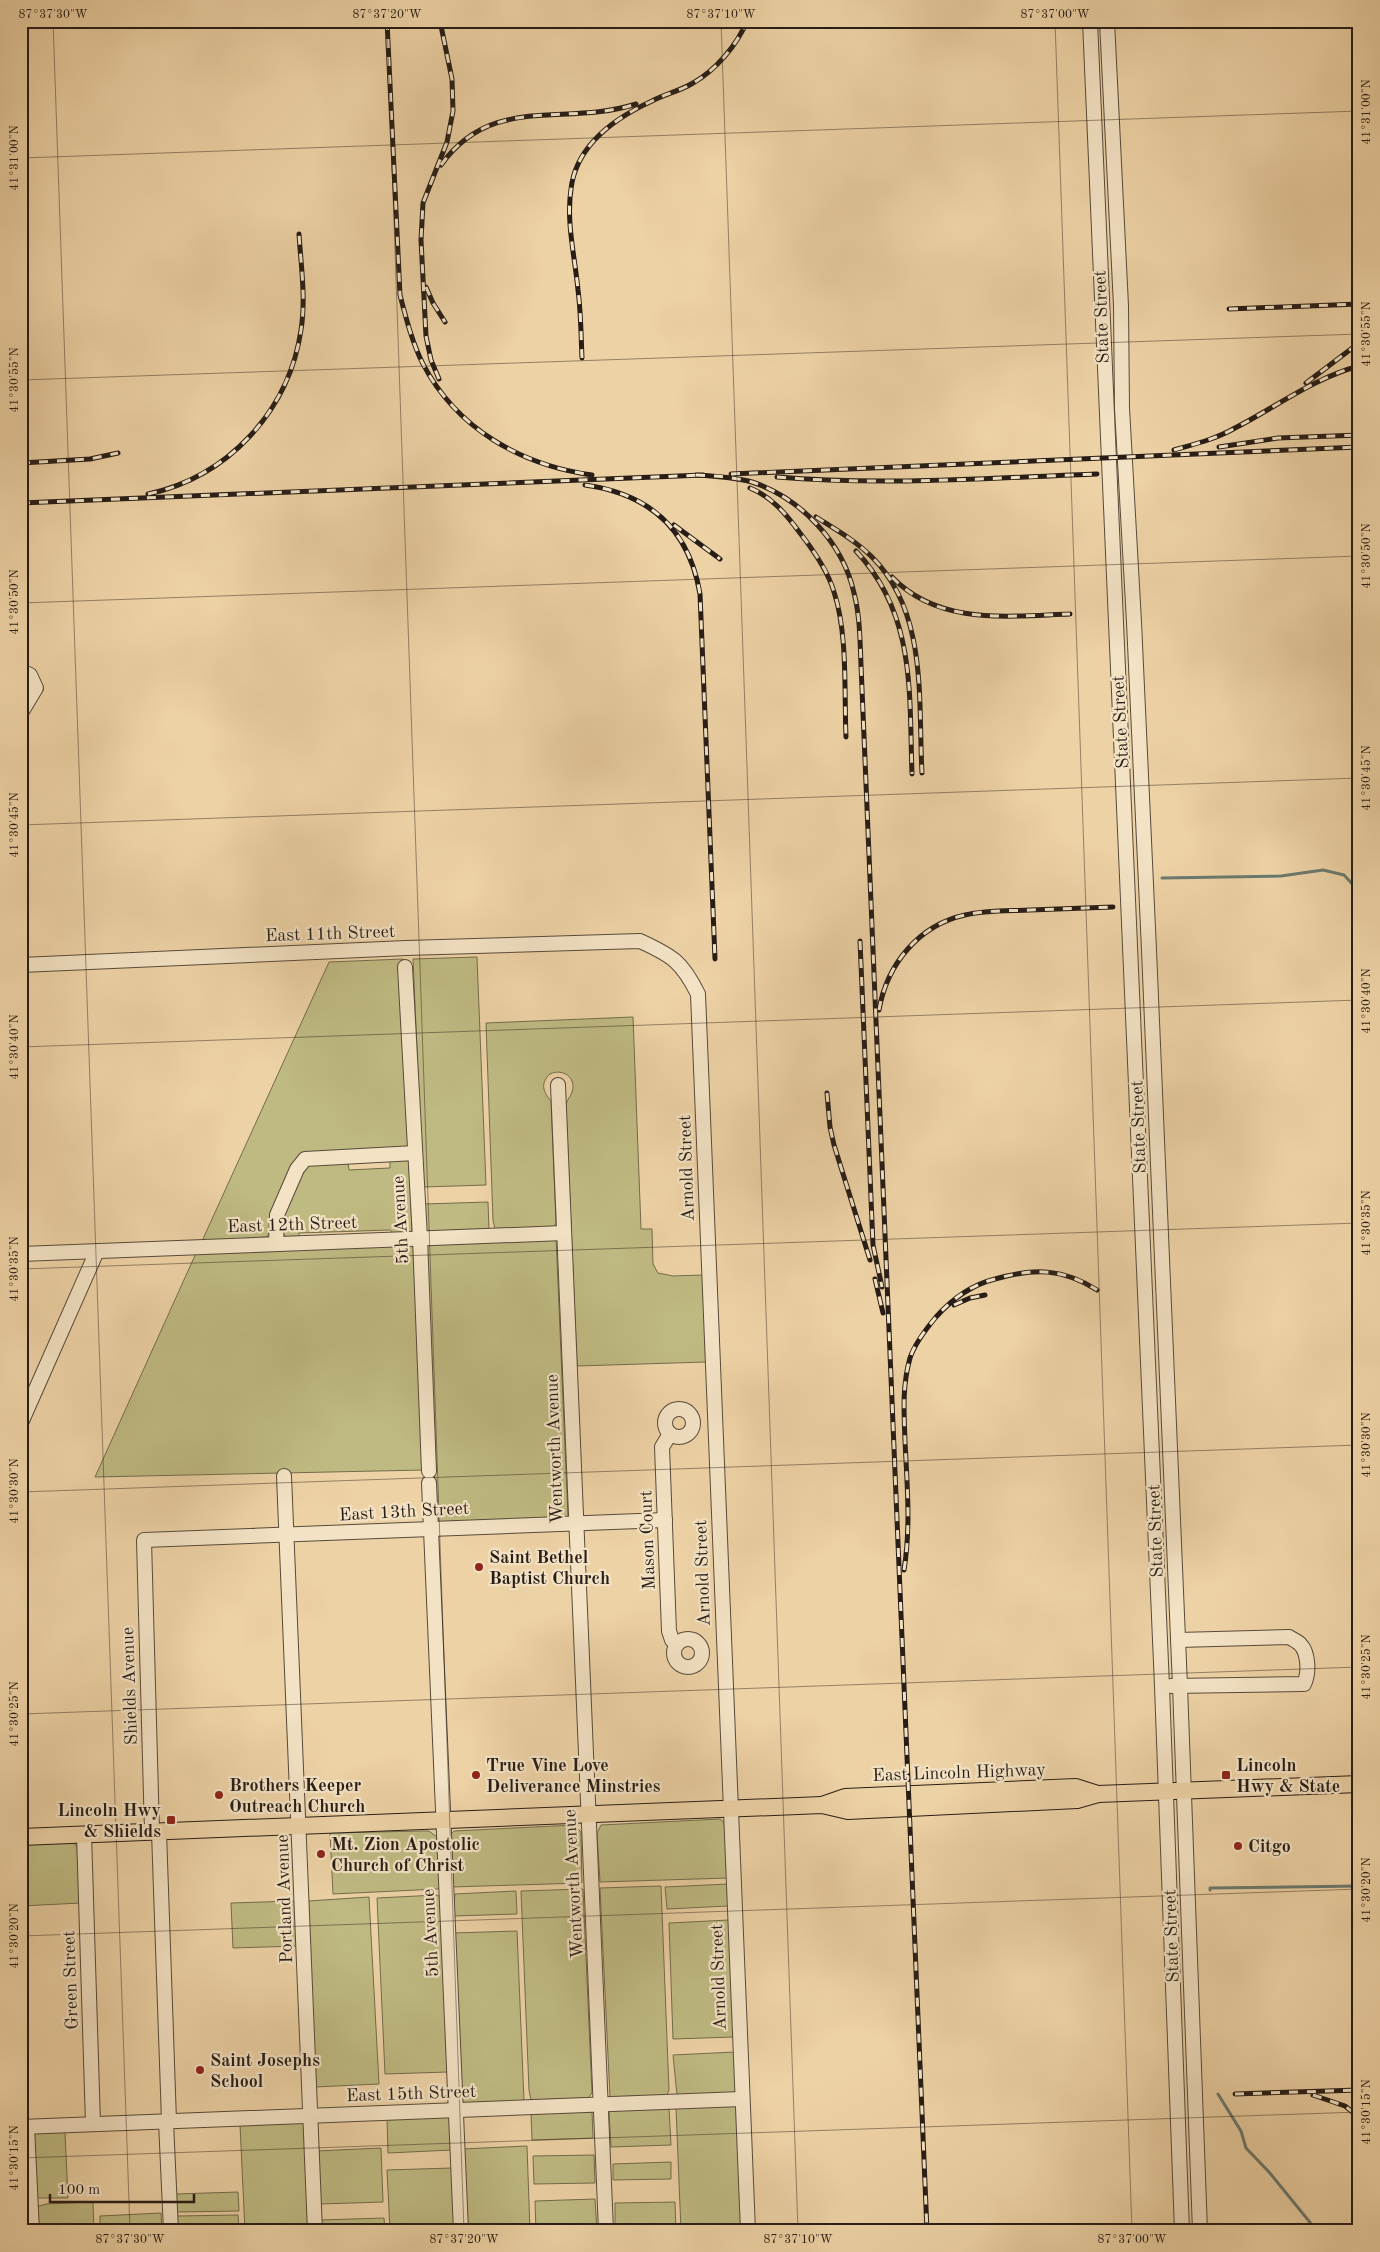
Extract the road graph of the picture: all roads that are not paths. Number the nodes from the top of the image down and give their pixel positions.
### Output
1 (1090, 21) edge
2 (1107, 21) edge
3 (21, 671) edge
4 (21, 713) edge
5 (640, 941) joint
6 (21, 965) edge
7 (406, 967) dead end
8 (558, 1085) dead end
9 (415, 1153) junction
10 (564, 1232) junction
11 (420, 1238) junction
12 (276, 1244) junction
13 (97, 1251) junction
14 (21, 1254) edge
15 (21, 1423) edge
16 (670, 1434) dead end
17 (284, 1476) dead end
18 (665, 1520) junction
19 (576, 1523) junction
20 (431, 1529) junction
21 (286, 1535) junction
22 (144, 1540) joint
23 (1178, 1640) junction
24 (677, 1644) dead end
25 (1162, 1686) junction
26 (1180, 1686) junction
27 (1359, 1784) edge
28 (1184, 1790) junction
29 (1167, 1791) junction
30 (731, 1808) junction
31 (588, 1814) junction
32 (444, 1820) junction
33 (300, 1826) junction
34 (156, 1832) junction
35 (84, 1834) junction
36 (21, 1837) edge
37 (742, 2099) junction
38 (602, 2104) junction
39 (457, 2110) junction
40 (311, 2116) junction
41 (168, 2122) junction
42 (93, 2124) junction
43 (24, 2127) edge
44 (32, 2231) edge
45 (171, 2231) edge
46 (315, 2231) edge
47 (461, 2231) edge
48 (606, 2231) edge
49 (748, 2231) edge
50 (1182, 2231) edge
51 (1200, 2231) edge

1 - 25 street, State Street
2 - 23 street, State Street
3 - 4 street
5 - 6 street, East 11th Street
5 - 30 street, Arnold Street
7 - 9 street, 5th Avenue
8 - 10 street, Wentworth Avenue
9 - 11 street, 5th Avenue
9 - 12 street
10 - 11 street, East 12th Street
10 - 19 street, Wentworth Avenue
11 - 12 street, East 12th Street
11 - 20 street, 5th Avenue
12 - 13 street, East 12th Street
13 - 14 street, East 12th Street
13 - 15 street
16 - 18 street, Mason Court
17 - 21 street, Portland Avenue
18 - 19 street, East 13th Street
18 - 24 street, Mason Court
19 - 20 street, East 13th Street
19 - 31 street, Wentworth Avenue
20 - 21 street, East 13th Street
20 - 32 street, 5th Avenue
21 - 22 street, East 13th Street
21 - 33 street, Portland Avenue
22 - 34 street, Shields Avenue
23 - 26 street, State Street
23 - 26 street
25 - 26 street
25 - 29 street, State Street
26 - 28 street, State Street
27 - 28 main road, East Lincoln Highway
28 - 29 main road, East Lincoln Highway
28 - 51 street, State Street
29 - 30 main road, East Lincoln Highway
29 - 50 street, State Street
30 - 31 main road, East Lincoln Highway
30 - 37 street, Arnold Street
31 - 32 main road, East Lincoln Highway
31 - 38 street, Wentworth Avenue
32 - 33 main road, East Lincoln Highway
32 - 39 street, 5th Avenue
33 - 34 main road, East Lincoln Highway
33 - 40 street, Portland Avenue
34 - 35 main road, East Lincoln Highway
34 - 41 street, Shields Avenue
35 - 36 main road, East Lincoln Highway
35 - 42 street, Green Street
37 - 38 street, East 15th Street
37 - 49 street, Arnold Street
38 - 39 street, East 15th Street
38 - 48 street, Wentworth Avenue
39 - 40 street, East 15th Street
39 - 47 street, 5th Avenue
40 - 41 street, East 15th Street
40 - 46 street, Portland Avenue
41 - 42 street, East 15th Street
41 - 45 street, Shields Avenue
42 - 43 street, East 15th Street
43 - 44 street

